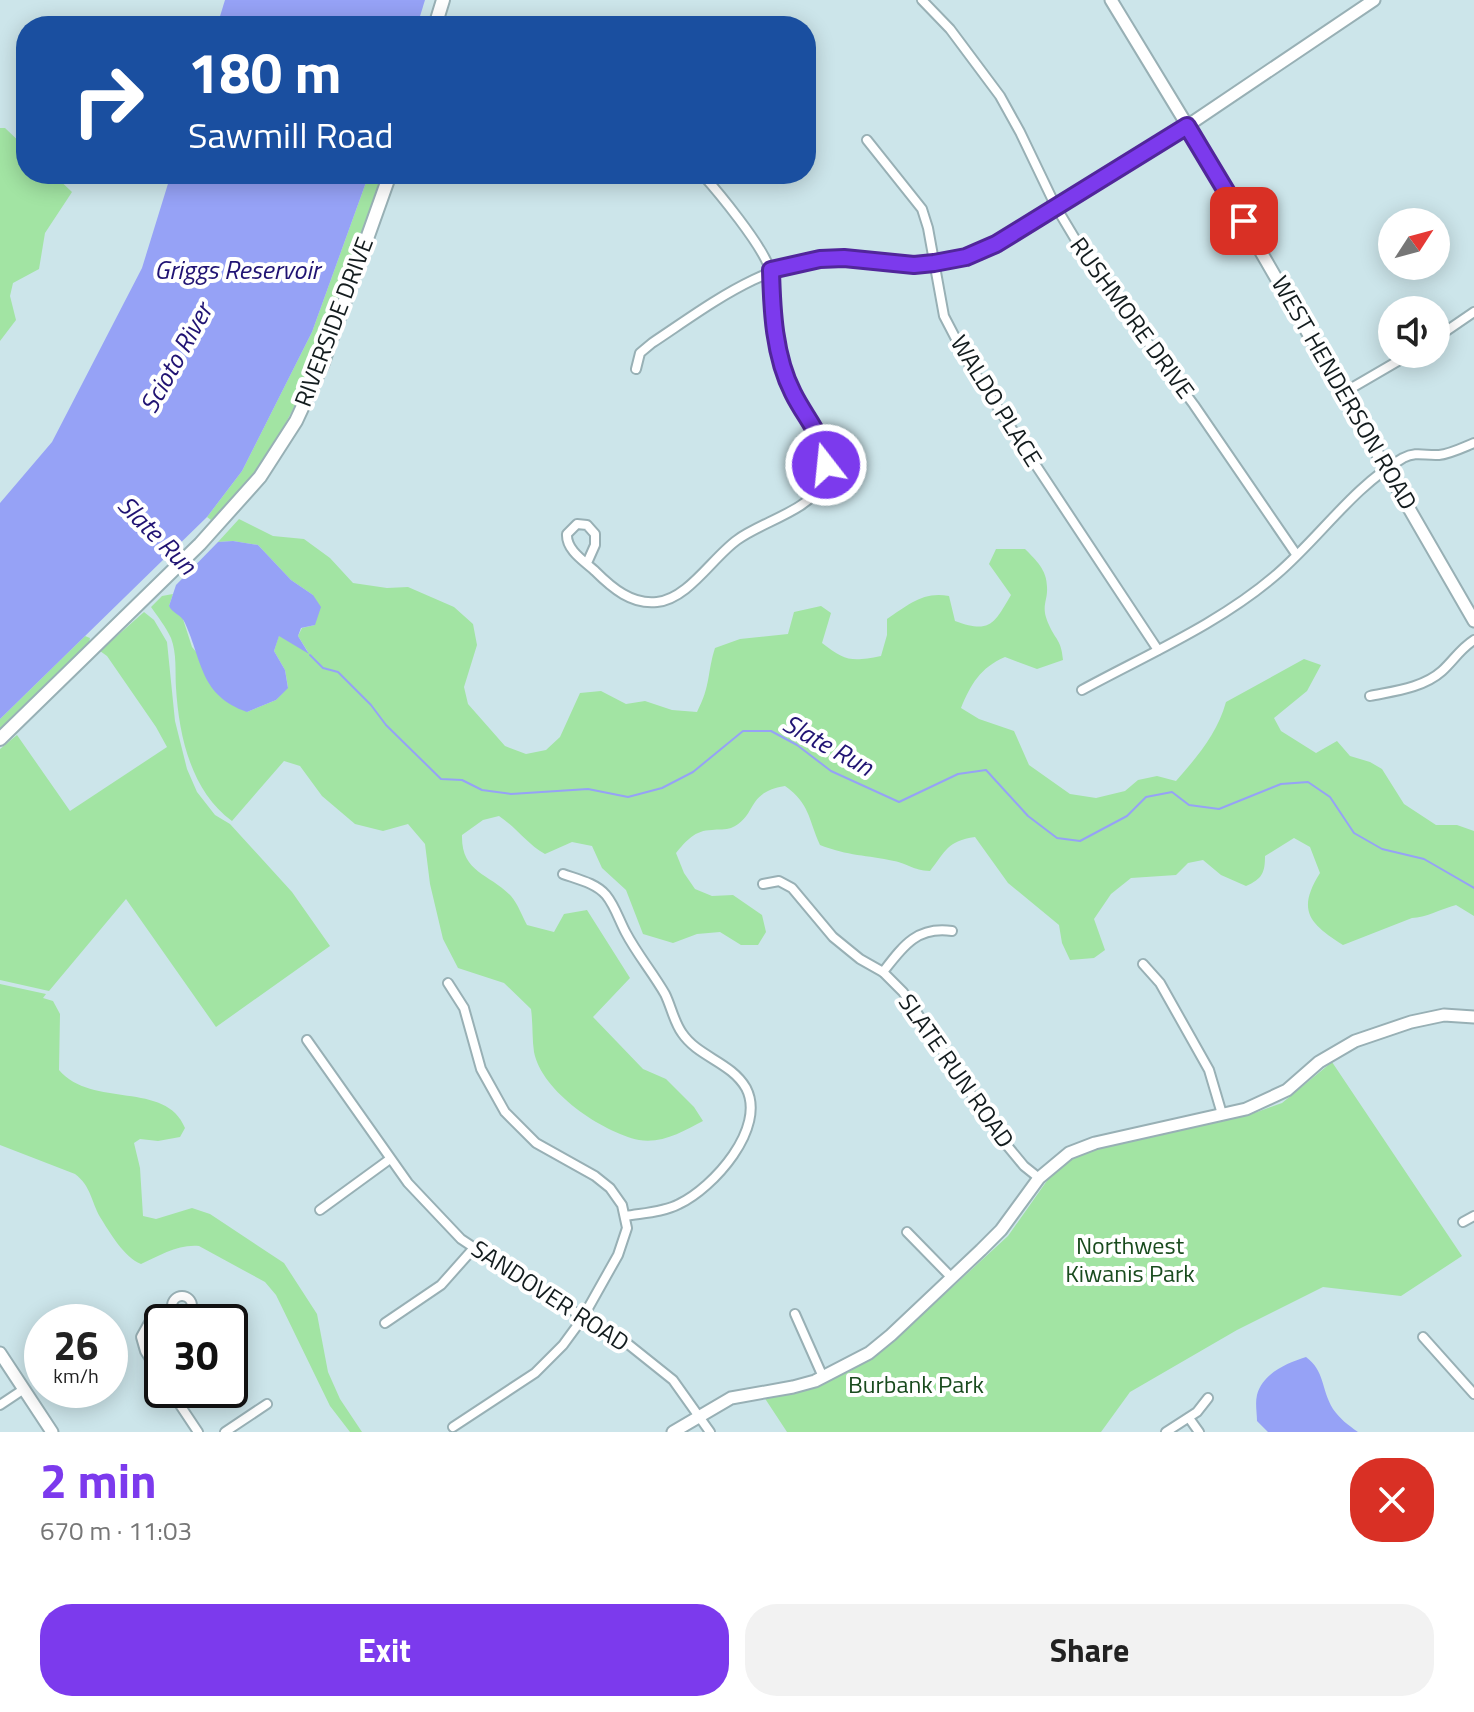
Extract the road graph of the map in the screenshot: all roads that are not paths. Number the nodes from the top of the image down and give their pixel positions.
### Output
1 (922, 0) edge
2 (1111, 0) edge
3 (1374, 0) edge
4 (1187, 126) junction
5 (867, 140) dead end
6 (386, 184) edge
7 (710, 184) edge
8 (1056, 207) junction
9 (934, 263) junction
10 (771, 270) junction
11 (1474, 312) edge
12 (1450, 328) edge
13 (1386, 368) edge
14 (636, 369) dead end
15 (1343, 393) junction
16 (1474, 443) edge
17 (1388, 469) junction
18 (1296, 554) junction
19 (587, 563) junction
20 (1474, 621) edge
21 (1474, 640) edge
22 (1158, 650) junction
23 (1082, 690) dead end
24 (1370, 696) dead end
25 (0, 739) edge
26 (563, 874) dead end
27 (763, 884) dead end
28 (952, 931) dead end
29 (1143, 964) dead end
30 (883, 972) junction
31 (448, 983) dead end
32 (1474, 1017) edge
33 (307, 1040) dead end
34 (1222, 1114) junction
35 (390, 1159) junction
36 (1039, 1178) junction
37 (320, 1210) dead end
38 (626, 1216) junction
39 (1474, 1216) edge
40 (1463, 1222) dead end
41 (907, 1232) dead end
42 (473, 1249) junction
43 (952, 1278) junction
44 (795, 1314) dead end
45 (583, 1316) junction
46 (385, 1323) dead end
47 (1423, 1337) dead end
48 (0, 1353) edge
49 (823, 1377) junction
50 (24, 1389) joint
51 (1474, 1394) edge
52 (1208, 1398) dead end
53 (267, 1404) dead end
54 (0, 1405) edge
55 (36, 1408) edge
56 (182, 1408) edge
57 (699, 1415) junction
58 (1189, 1418) junction
59 (453, 1427) dead end
60 (52, 1432) edge
61 (198, 1432) edge
62 (225, 1432) edge
63 (673, 1432) edge
64 (710, 1432) edge
65 (1166, 1432) edge
66 (1199, 1432) edge

1 - 8 street, RUSHMORE DRIVE
2 - 4 street, WEST HENDERSON ROAD
3 - 4 street
4 - 8 street
4 - 15 street, WEST HENDERSON ROAD
5 - 9 street, WALDO PLACE
6 - 25 main road, RIVERSIDE DRIVE
7 - 10 street
8 - 9 street
8 - 18 street, RUSHMORE DRIVE
9 - 10 street
9 - 22 street, WALDO PLACE
10 - 14 street
10 - 19 street
11 - 12 street
13 - 15 street
15 - 17 street, WEST HENDERSON ROAD
16 - 17 street
17 - 18 street
17 - 20 street, WEST HENDERSON ROAD
18 - 22 street
19 - 19 street
21 - 24 street
22 - 23 street
26 - 38 street
27 - 30 street, SLATE RUN ROAD
28 - 30 street
29 - 34 street
30 - 36 street, SLATE RUN ROAD
31 - 38 street
32 - 34 street
33 - 35 street, SANDOVER ROAD
34 - 36 street
35 - 37 street
35 - 42 street, SANDOVER ROAD
36 - 43 street
38 - 45 street
39 - 40 street
41 - 43 street
42 - 45 street, SANDOVER ROAD
42 - 46 street
43 - 49 street
44 - 49 street
45 - 57 street, SANDOVER ROAD
45 - 59 street
47 - 51 street
48 - 50 street
49 - 57 street
50 - 54 street
52 - 58 street
53 - 62 street
55 - 60 street
56 - 61 street
57 - 63 street
57 - 64 street, SANDOVER ROAD
58 - 65 street
58 - 66 street

